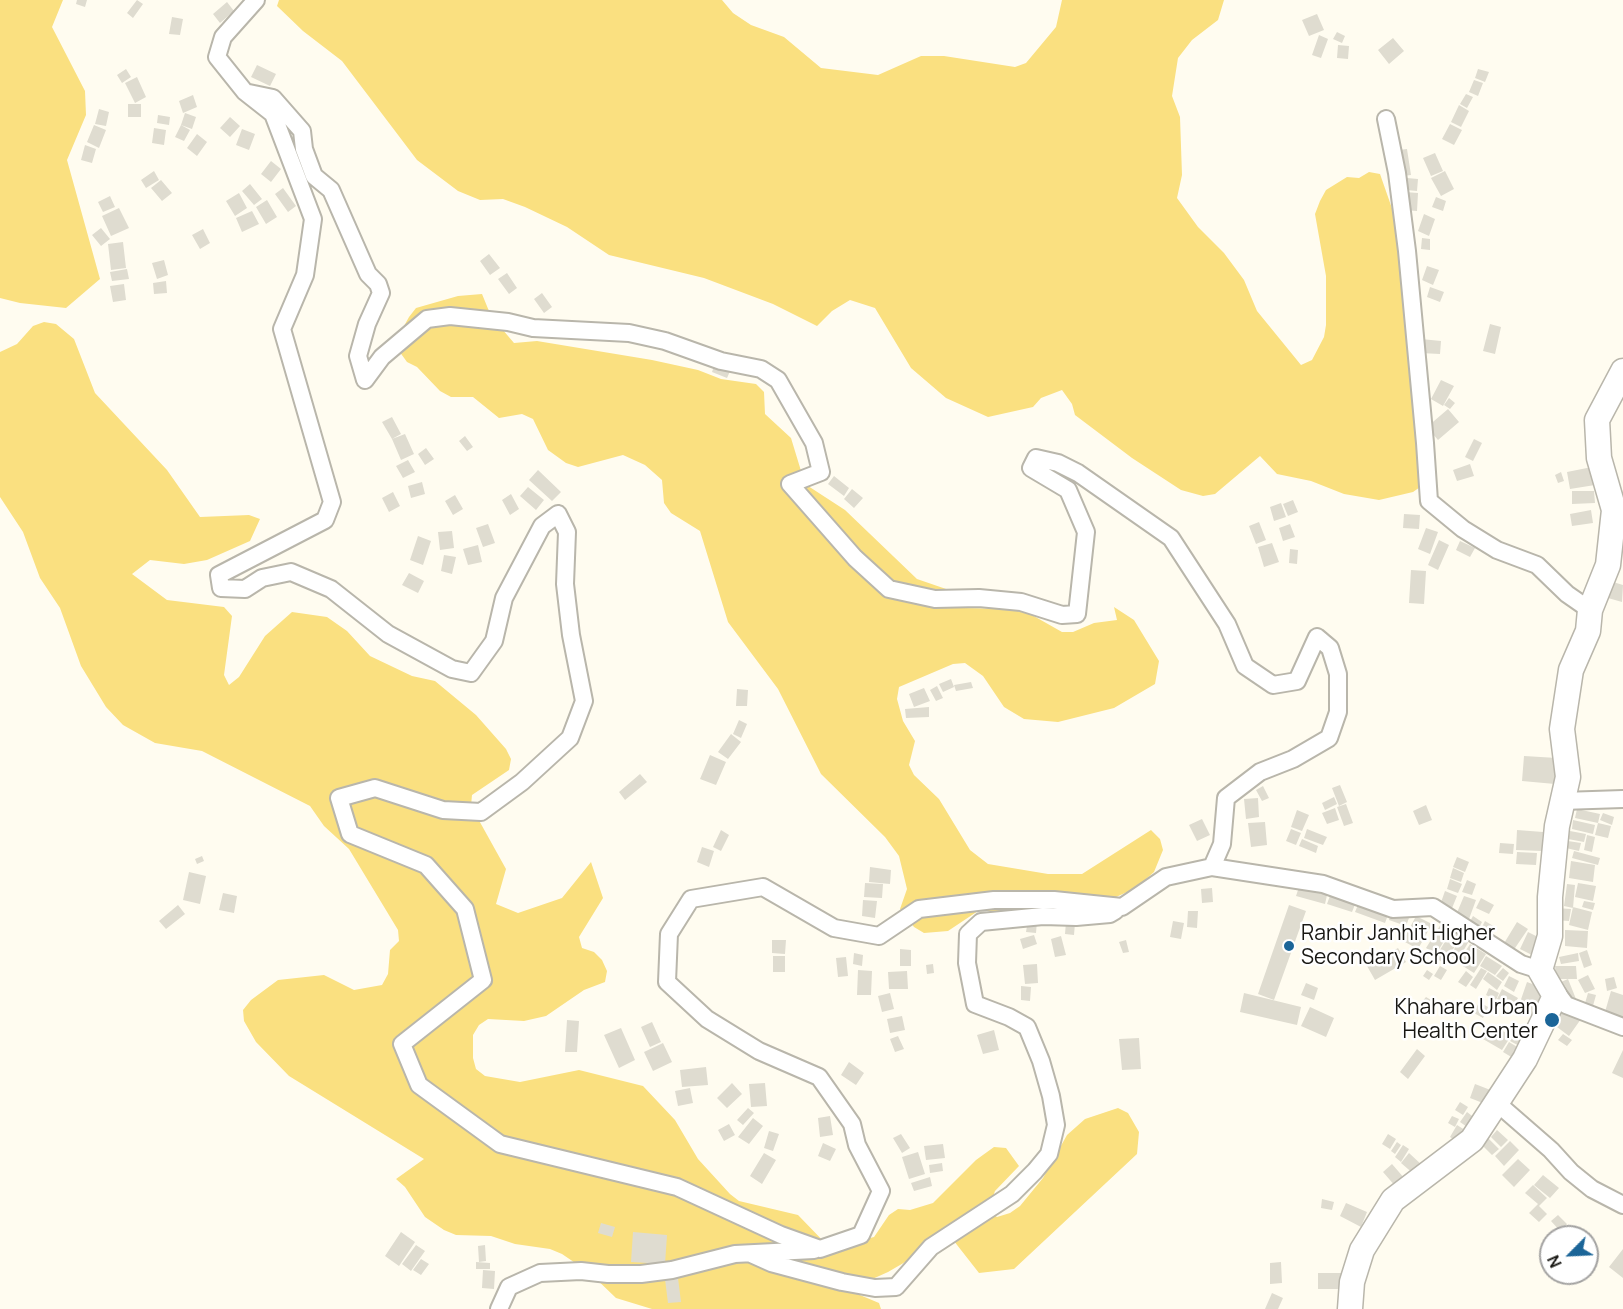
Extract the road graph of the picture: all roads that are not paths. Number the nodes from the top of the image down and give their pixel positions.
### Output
1 (256, 0) edge
2 (245, 92) junction
3 (1386, 119) dead end
4 (1623, 371) edge
5 (1590, 610) junction
6 (1623, 799) edge
7 (1562, 801) junction
8 (1212, 867) junction
9 (1122, 907) junction
10 (1540, 970) junction
11 (1623, 1027) edge
12 (1497, 1103) junction
13 (1623, 1205) edge
14 (820, 1249) junction
15 (751, 1254) junction
16 (499, 1309) edge
17 (1350, 1309) edge

1 - 2 street
2 - 8 street
2 - 14 street
3 - 5 street
4 - 5 street
5 - 7 street
6 - 7 street
7 - 10 street
8 - 9 street
8 - 10 street
9 - 14 street
9 - 15 street
10 - 11 street
10 - 12 street
12 - 13 street
12 - 17 street
14 - 15 street
15 - 16 street

